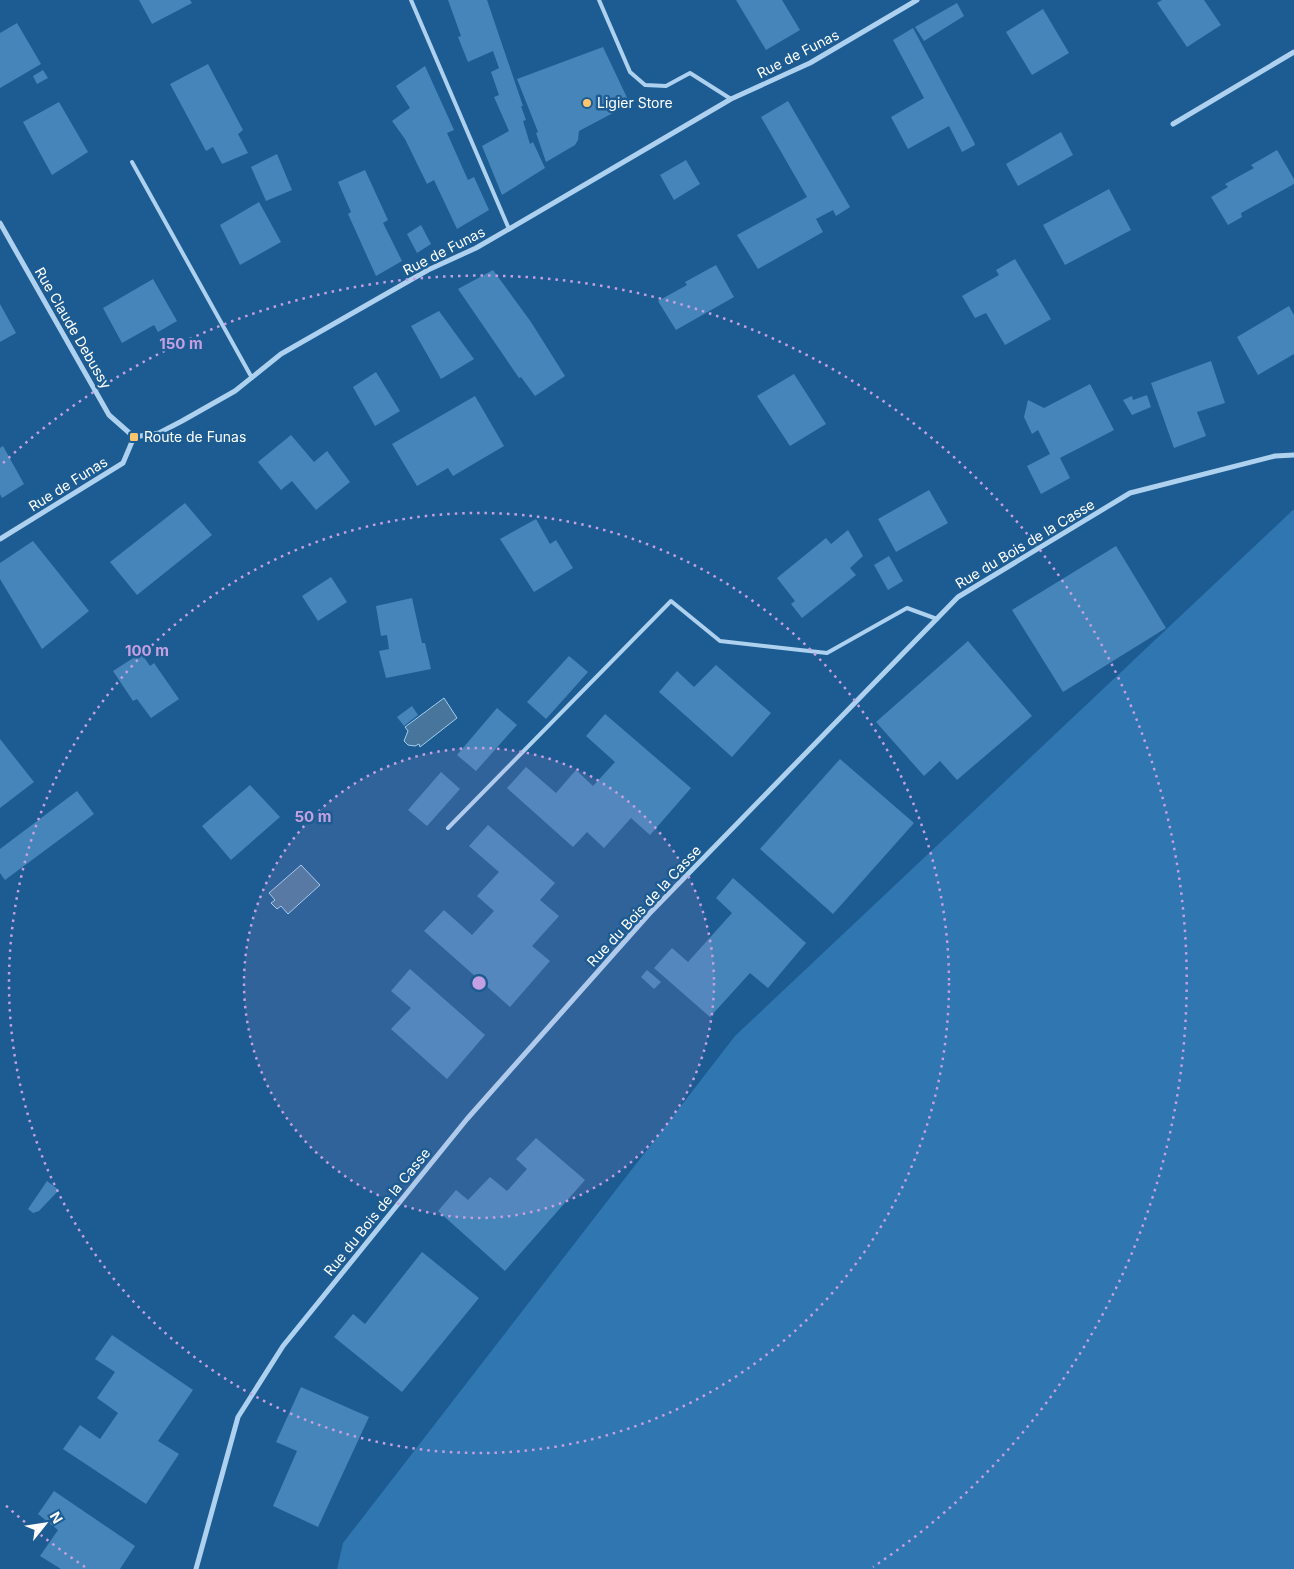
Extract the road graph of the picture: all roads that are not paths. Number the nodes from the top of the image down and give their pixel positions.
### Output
1 (411, 0) edge
2 (598, 0) edge
3 (918, 0) edge
4 (1294, 52) edge
5 (731, 99) junction
6 (1173, 124) dead end
7 (132, 162) dead end
8 (0, 223) edge
9 (509, 229) junction
10 (252, 378) junction
11 (134, 437) junction
12 (1294, 456) edge
13 (0, 539) edge
14 (937, 619) junction
15 (448, 828) dead end
16 (196, 1569) edge

1 - 9 lane
2 - 5 lane
3 - 5 street, Rue de Funas
4 - 6 street
5 - 9 street, Rue de Funas
7 - 10 lane
8 - 11 street, Rue Claude Debussy
9 - 10 street, Rue de Funas
10 - 11 street, Rue de Funas
11 - 13 street, Rue de Funas
12 - 14 street, Rue du Bois de la Casse
14 - 15 lane
14 - 16 street, Rue du Bois de la Casse

